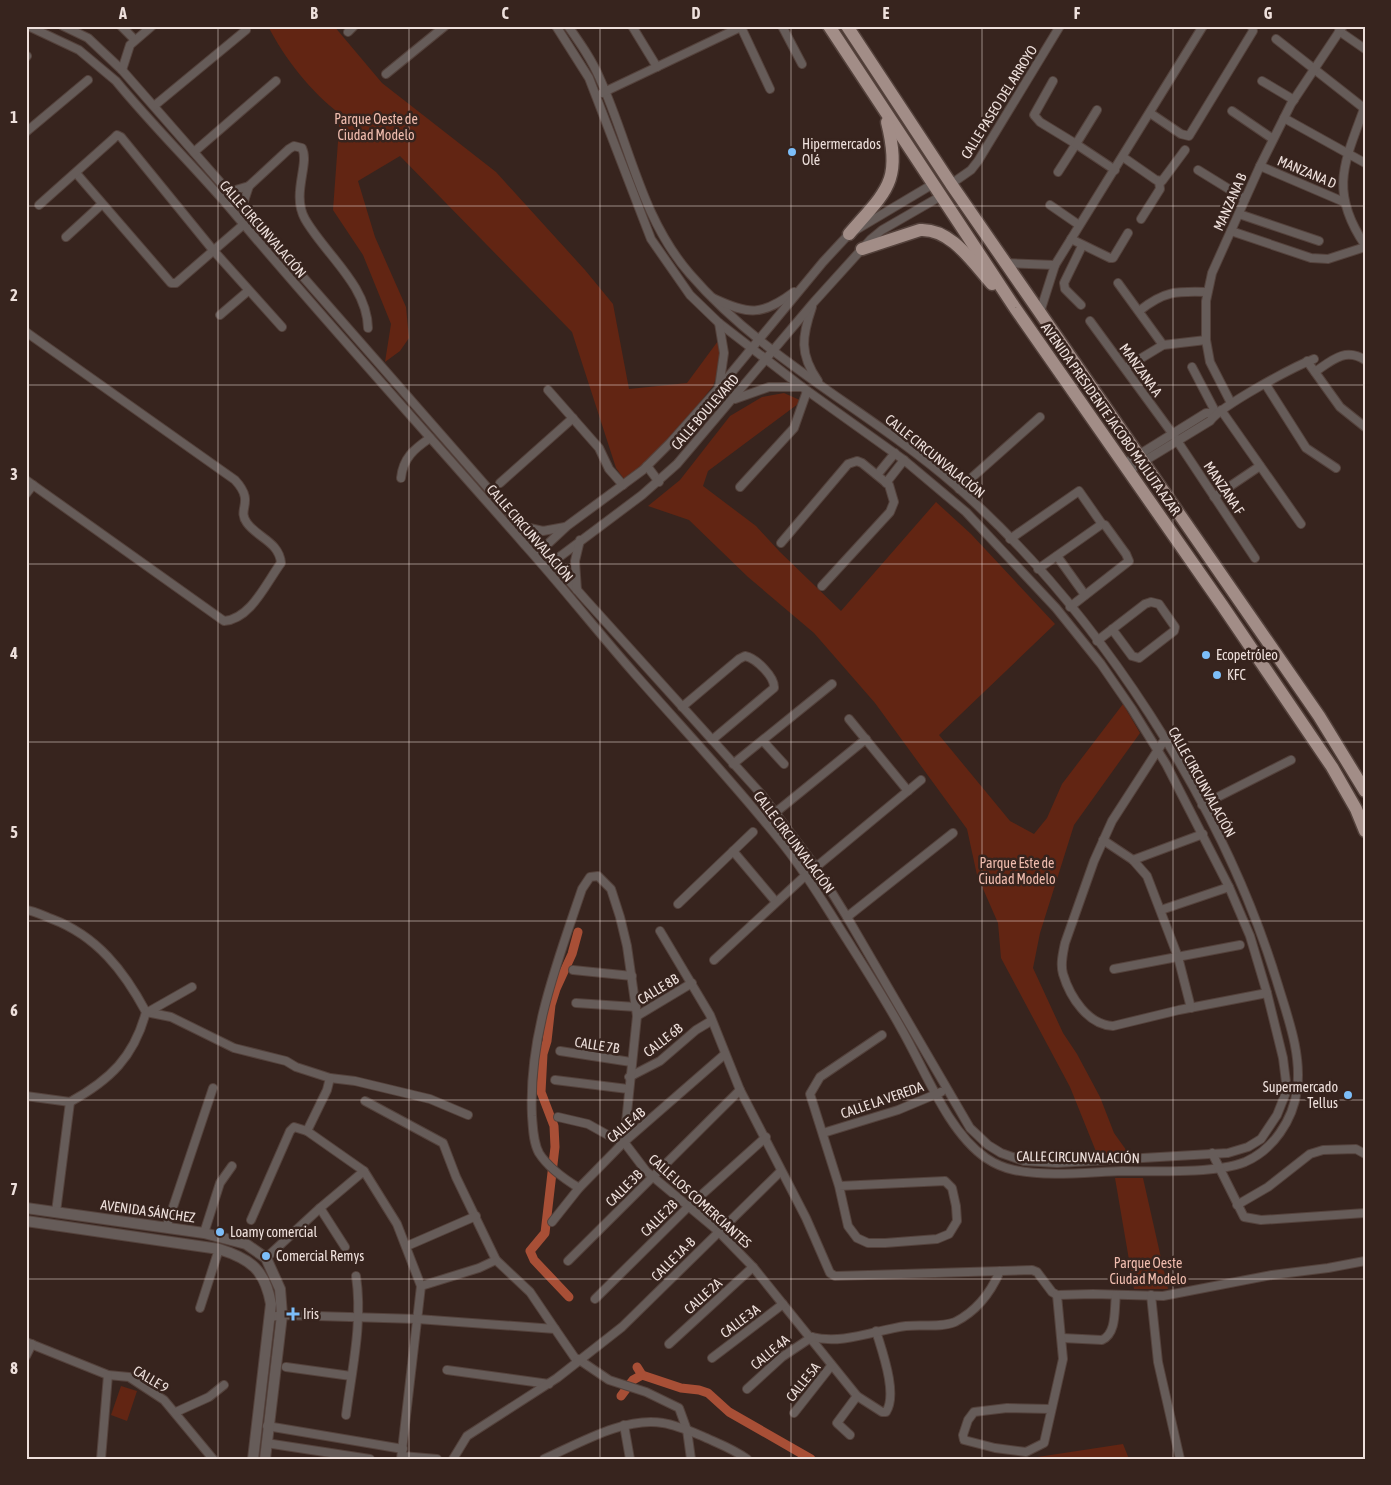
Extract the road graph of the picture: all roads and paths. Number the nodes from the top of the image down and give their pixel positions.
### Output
1 (28, 26) edge
2 (62, 26) edge
3 (121, 26) edge
4 (152, 26) edge
5 (445, 26) edge
6 (556, 26) edge
7 (568, 26) edge
8 (632, 26) edge
9 (722, 26) edge
10 (782, 26) edge
11 (829, 26) edge
12 (847, 26) edge
13 (1060, 26) edge
14 (1203, 26) edge
15 (1252, 26) edge
16 (742, 27) edge
17 (1340, 28) edge
18 (246, 30) dead end
19 (727, 34) junction
20 (1276, 39) dead end
21 (135, 40) junction
22 (1365, 49) edge
23 (802, 64) dead end
24 (657, 67) junction
25 (122, 70) junction
26 (1314, 70) junction
27 (386, 74) dead end
28 (88, 80) dead end
29 (276, 81) dead end
30 (1054, 81) dead end
31 (1262, 82) dead end
32 (770, 89) dead end
33 (606, 92) junction
34 (596, 96) junction
35 (1294, 100) junction
36 (154, 106) junction
37 (1364, 109) edge
38 (1097, 110) dead end
39 (1232, 111) dead end
40 (885, 112) junction
41 (1150, 113) junction
42 (1284, 118) junction
43 (26, 132) edge
44 (1273, 139) junction
45 (1076, 144) junction
46 (1185, 150) dead end
47 (194, 152) junction
48 (1347, 153) junction
49 (1123, 157) junction
50 (1365, 163) edge
51 (1260, 166) junction
52 (1115, 170) junction
53 (1198, 170) dead end
54 (1058, 172) dead end
55 (76, 173) junction
56 (1159, 181) junction
57 (933, 184) junction
58 (951, 184) junction
59 (249, 186) junction
60 (229, 192) junction
61 (941, 196) junction
62 (236, 199) junction
63 (1245, 199) junction
64 (1344, 202) junction
65 (102, 204) junction
66 (1050, 205) dead end
67 (39, 206) dead end
68 (227, 206) junction
69 (242, 206) junction
70 (1239, 214) junction
71 (1141, 219) dead end
72 (243, 225) junction
73 (1080, 225) junction
74 (1231, 231) junction
75 (1128, 233) dead end
76 (849, 234) junction
77 (66, 237) dead end
78 (1071, 239) junction
79 (1319, 241) dead end
80 (1082, 246) junction
81 (1365, 246) edge
82 (862, 249) junction
83 (213, 250) junction
84 (1006, 263) junction
85 (1055, 265) junction
86 (1118, 283) dead end
87 (804, 285) junction
88 (248, 290) junction
89 (1207, 292) junction
90 (709, 295) junction
91 (814, 302) junction
92 (1081, 305) dead end
93 (1016, 308) junction
94 (1139, 311) junction
95 (1040, 312) junction
96 (220, 315) dead end
97 (1090, 321) dead end
98 (719, 323) junction
99 (282, 327) dead end
100 (368, 328) dead end
101 (26, 332) edge
102 (759, 339) junction
103 (1206, 340) junction
104 (1163, 344) junction
105 (752, 348) junction
106 (774, 351) junction
107 (766, 360) junction
108 (1365, 360) edge
109 (1192, 367) dead end
110 (1125, 368) junction
111 (1315, 372) junction
112 (821, 384) junction
113 (1266, 385) junction
114 (718, 389) junction
115 (805, 389) junction
116 (548, 390) dead end
117 (734, 400) junction
118 (1231, 403) junction
119 (1218, 411) junction
120 (1040, 417) dead end
121 (573, 418) junction
122 (1365, 427) edge
123 (1172, 433) junction
124 (890, 434) junction
125 (430, 438) junction
126 (1177, 441) junction
127 (882, 444) junction
128 (895, 453) junction
129 (1141, 458) junction
130 (904, 460) junction
131 (647, 466) junction
132 (1260, 466) junction
133 (1126, 467) junction
134 (1336, 468) dead end
135 (877, 475) junction
136 (401, 478) dead end
137 (30, 482) edge
138 (659, 482) junction
139 (500, 483) dead end
140 (886, 483) junction
141 (623, 485) junction
142 (740, 487) dead end
143 (959, 489) junction
144 (26, 494) edge
145 (1214, 497) junction
146 (1102, 524) junction
147 (1301, 524) dead end
148 (523, 526) junction
149 (567, 526) junction
150 (1010, 539) junction
151 (580, 540) junction
152 (781, 543) dead end
153 (541, 549) junction
154 (534, 556) junction
155 (1057, 556) junction
156 (1255, 558) dead end
157 (553, 562) junction
158 (545, 568) junction
159 (1038, 569) junction
160 (822, 586) dead end
161 (577, 590) junction
162 (1085, 595) junction
163 (1070, 606) junction
164 (1112, 630) junction
165 (1097, 640) junction
166 (832, 684) dead end
167 (682, 707) junction
168 (849, 719) dead end
169 (866, 739) junction
170 (1164, 739) junction
171 (712, 740) junction
172 (763, 741) junction
173 (1158, 751) junction
174 (1291, 760) dead end
175 (733, 764) junction
176 (784, 764) dead end
177 (921, 780) dead end
178 (908, 791) junction
179 (1365, 791) edge
180 (1202, 805) junction
181 (775, 813) junction
182 (765, 821) junction
183 (1365, 831) edge
184 (753, 832) dead end
185 (953, 834) dead end
186 (1203, 834) junction
187 (1103, 840) junction
188 (733, 851) junction
189 (1133, 860) junction
190 (816, 867) junction
191 (806, 875) junction
192 (1229, 887) junction
193 (776, 902) junction
194 (678, 904) dead end
195 (26, 910) edge
196 (1161, 910) junction
197 (847, 917) junction
198 (660, 932) dead end
199 (1240, 945) dead end
200 (1178, 957) junction
201 (714, 960) dead end
202 (1114, 969) dead end
203 (573, 970) dead end
204 (632, 976) junction
205 (692, 983) junction
206 (192, 987) dead end
207 (1267, 993) junction
208 (576, 1003) dead end
209 (636, 1007) junction
210 (1192, 1008) junction
211 (147, 1012) junction
212 (637, 1016) junction
213 (711, 1021) junction
214 (882, 1035) dead end
215 (560, 1052) dead end
216 (725, 1054) junction
217 (631, 1062) junction
218 (629, 1077) junction
219 (330, 1078) junction
220 (555, 1080) dead end
221 (213, 1088) dead end
222 (628, 1089) junction
223 (948, 1089) junction
224 (740, 1090) junction
225 (937, 1094) junction
226 (26, 1096) edge
227 (365, 1101) dead end
228 (70, 1102) junction
229 (468, 1115) dead end
230 (558, 1117) dead end
231 (307, 1132) junction
232 (823, 1133) junction
233 (766, 1137) junction
234 (623, 1142) junction
235 (1212, 1153) junction
236 (1365, 1154) edge
237 (232, 1166) dead end
238 (1221, 1167) junction
239 (364, 1171) junction
240 (780, 1171) junction
241 (653, 1177) junction
242 (839, 1186) junction
243 (579, 1188) junction
244 (1237, 1205) junction
245 (688, 1207) junction
246 (26, 1208) edge
247 (320, 1208) junction
248 (56, 1212) junction
249 (1365, 1213) edge
250 (476, 1216) junction
251 (251, 1220) dead end
252 (26, 1221) edge
253 (552, 1222) dead end
254 (166, 1228) junction
255 (718, 1231) junction
256 (204, 1233) junction
257 (407, 1246) junction
258 (346, 1247) dead end
259 (219, 1249) junction
260 (266, 1258) junction
261 (496, 1260) junction
262 (568, 1261) dead end
263 (1365, 1261) edge
264 (754, 1267) junction
265 (1000, 1271) junction
266 (356, 1276) dead end
267 (421, 1286) junction
268 (1116, 1295) junction
269 (1151, 1295) junction
270 (1057, 1296) junction
271 (595, 1299) dead end
272 (783, 1304) junction
273 (200, 1308) dead end
274 (282, 1315) junction
275 (271, 1317) junction
276 (358, 1319) junction
277 (417, 1319) junction
278 (555, 1329) junction
279 (876, 1331) junction
280 (812, 1337) junction
281 (1062, 1338) junction
282 (29, 1343) edge
283 (669, 1344) dead end
284 (26, 1356) edge
285 (712, 1358) dead end
286 (578, 1360) junction
287 (831, 1366) junction
288 (286, 1367) dead end
289 (447, 1370) dead end
290 (108, 1375) junction
291 (351, 1376) junction
292 (549, 1384) junction
293 (224, 1385) dead end
294 (746, 1389) dead end
295 (857, 1396) junction
296 (1051, 1409) junction
297 (176, 1412) junction
298 (794, 1413) dead end
299 (346, 1415) dead end
300 (624, 1425) junction
301 (267, 1426) junction
302 (687, 1430) junction
303 (850, 1435) dead end
304 (266, 1443) junction
305 (206, 1451) junction
306 (402, 1455) edge
307 (101, 1459) edge
308 (200, 1459) edge
309 (213, 1459) edge
310 (253, 1459) edge
311 (265, 1459) edge
312 (370, 1459) edge
313 (437, 1459) edge
314 (453, 1459) edge
315 (544, 1459) edge
316 (630, 1459) edge
317 (690, 1459) edge
318 (747, 1459) edge
319 (1180, 1459) edge

1 - 68 street, CALLE CIRCUNVALACIÓN
2 - 25 street, CALLE CIRCUNVALACIÓN
3 - 21 street
4 - 21 street
5 - 27 street
6 - 34 street, CALLE CIRCUNVALACIÓN
7 - 33 street, CALLE CIRCUNVALACIÓN
8 - 24 street
9 - 19 street
10 - 23 street
11 - 40 main road, AVENIDA PRESIDENTE JACOBO MAJLUTA AZAR
12 - 58 main road, AVENIDA PRESIDENTE JACOBO MAJLUTA AZAR
13 - 58 street, CALLE PASEO DEL ARROYO
14 - 41 street
15 - 41 street
16 - 19 street
16 - 32 street
17 - 22 street
17 - 26 street, MANZANA B
18 - 36 street
19 - 24 street
20 - 26 street
21 - 25 street
24 - 33 street
25 - 36 street, CALLE CIRCUNVALACIÓN
26 - 35 street, MANZANA B
26 - 37 street
28 - 43 street
29 - 47 street
30 - 45 street
31 - 35 street
33 - 34 street
33 - 90 street, CALLE CIRCUNVALACIÓN
34 - 98 street, CALLE CIRCUNVALACIÓN
35 - 42 street, MANZANA B
36 - 47 street, CALLE CIRCUNVALACIÓN
37 - 48 street
38 - 45 street
39 - 44 street
40 - 57 main road, AVENIDA PRESIDENTE JACOBO MAJLUTA AZAR
40 - 76 main road
41 - 49 street
42 - 44 street, MANZANA B
42 - 48 street
44 - 51 street, MANZANA B
45 - 52 street
45 - 54 street
46 - 56 street
47 - 60 street, CALLE CIRCUNVALACIÓN
48 - 50 street
48 - 64 street
49 - 52 street
49 - 56 street
51 - 63 street, MANZANA B
51 - 64 street, MANZANA D
52 - 73 street
53 - 63 street
55 - 65 street
55 - 67 street
55 - 83 street
56 - 71 street
57 - 61 main road, AVENIDA PRESIDENTE JACOBO MAJLUTA AZAR
57 - 76 street, CALLE BOULEVARD
58 - 84 main road, AVENIDA PRESIDENTE JACOBO MAJLUTA AZAR
59 - 60 street
59 - 69 street
59 - 100 street
60 - 62 street, CALLE CIRCUNVALACIÓN
61 - 82 street, CALLE BOULEVARD
61 - 93 main road, AVENIDA PRESIDENTE JACOBO MAJLUTA AZAR
62 - 68 street
62 - 69 street, CALLE CIRCUNVALACIÓN
63 - 70 street, MANZANA B
64 - 81 street
65 - 77 street
65 - 83 street
66 - 73 street
68 - 72 street, CALLE CIRCUNVALACIÓN
69 - 148 street, CALLE CIRCUNVALACIÓN
70 - 74 street, MANZANA B
70 - 79 street
72 - 83 street
72 - 125 street, CALLE CIRCUNVALACIÓN
73 - 78 street
74 - 81 street
74 - 89 street, MANZANA B
75 - 80 street
76 - 87 street, CALLE BOULEVARD
78 - 80 street
78 - 85 street
80 - 92 street
82 - 91 street, CALLE BOULEVARD
82 - 93 main road
83 - 88 street
84 - 85 street
84 - 95 main road, AVENIDA PRESIDENTE JACOBO MAJLUTA AZAR
85 - 95 street
86 - 94 street
87 - 90 street
87 - 102 street, CALLE BOULEVARD
88 - 96 street
88 - 99 street
89 - 94 street
89 - 103 street, MANZANA B
90 - 102 street, CALLE CIRCUNVALACIÓN
91 - 106 street, CALLE BOULEVARD
91 - 112 street
93 - 133 main road, AVENIDA PRESIDENTE JACOBO MAJLUTA AZAR
94 - 104 street
95 - 129 main road, AVENIDA PRESIDENTE JACOBO MAJLUTA AZAR
97 - 110 street, MANZANA A
98 - 105 street, CALLE CIRCUNVALACIÓN
98 - 114 street
101 - 137 street
102 - 105 street, CALLE BOULEVARD
102 - 106 street, CALLE CIRCUNVALACIÓN
103 - 104 street
103 - 118 street, MANZANA B
104 - 110 street
105 - 107 street, CALLE CIRCUNVALACIÓN
105 - 114 street, CALLE BOULEVARD
106 - 107 street, CALLE BOULEVARD
106 - 112 street, CALLE CIRCUNVALACIÓN
107 - 115 street, CALLE CIRCUNVALACIÓN
107 - 117 street, CALLE BOULEVARD
108 - 111 street
109 - 119 street
110 - 123 street, MANZANA A
111 - 113 street
111 - 122 street
112 - 124 street, CALLE CIRCUNVALACIÓN
113 - 118 street
113 - 134 street
114 - 131 street, CALLE BOULEVARD
115 - 117 street
115 - 127 street, CALLE CIRCUNVALACIÓN
115 - 142 street
116 - 121 street
117 - 138 street, CALLE BOULEVARD
118 - 119 street
119 - 123 street
119 - 126 street
119 - 132 street
120 - 143 street
121 - 139 street
121 - 141 street
123 - 126 street, MANZANA F
123 - 129 street
124 - 127 street
124 - 143 street, CALLE CIRCUNVALACIÓN
125 - 136 street
125 - 154 street, CALLE CIRCUNVALACIÓN
126 - 129 street
126 - 145 street, MANZANA F
127 - 128 street, CALLE CIRCUNVALACIÓN
128 - 130 street, CALLE CIRCUNVALACIÓN
128 - 135 street
129 - 133 street
129 - 179 main road, AVENIDA PRESIDENTE JACOBO MAJLUTA AZAR
130 - 140 street
130 - 173 street, CALLE CIRCUNVALACIÓN
131 - 138 street
131 - 141 street, CALLE BOULEVARD
132 - 145 street
132 - 147 street
133 - 183 main road, AVENIDA PRESIDENTE JACOBO MAJLUTA AZAR
135 - 140 street
135 - 152 street
137 - 144 street
138 - 151 street, CALLE BOULEVARD
140 - 160 street
141 - 149 street, CALLE BOULEVARD
143 - 150 street, CALLE CIRCUNVALACIÓN
145 - 156 street, MANZANA F
146 - 150 street
146 - 155 street
146 - 162 street
148 - 149 street
148 - 153 street, CALLE CIRCUNVALACIÓN
149 - 153 street, CALLE BOULEVARD
150 - 159 street, CALLE CIRCUNVALACIÓN
151 - 157 street, CALLE BOULEVARD
151 - 161 street
153 - 154 street, CALLE BOULEVARD
153 - 157 street, CALLE CIRCUNVALACIÓN
154 - 158 street, CALLE CIRCUNVALACIÓN
155 - 159 street
155 - 162 street
157 - 158 street, CALLE BOULEVARD
157 - 161 street, CALLE CIRCUNVALACIÓN
158 - 182 street, CALLE CIRCUNVALACIÓN
159 - 163 street, CALLE CIRCUNVALACIÓN
161 - 167 street, CALLE CIRCUNVALACIÓN
162 - 163 street
163 - 165 street, CALLE CIRCUNVALACIÓN
164 - 164 street
164 - 165 street
165 - 170 street, CALLE CIRCUNVALACIÓN
166 - 172 street
167 - 171 street, CALLE CIRCUNVALACIÓN
167 - 171 street
168 - 169 street
169 - 178 street
169 - 181 street
170 - 173 street
170 - 180 street, CALLE CIRCUNVALACIÓN
171 - 175 street, CALLE CIRCUNVALACIÓN
172 - 175 street
172 - 176 street
173 - 186 street, CALLE CIRCUNVALACIÓN
173 - 187 street
174 - 180 street
175 - 181 street, CALLE CIRCUNVALACIÓN
177 - 178 street
178 - 190 street
180 - 238 street, CALLE CIRCUNVALACIÓN
181 - 182 street
181 - 190 street, CALLE CIRCUNVALACIÓN
182 - 191 street, CALLE CIRCUNVALACIÓN
184 - 188 street
185 - 197 street
186 - 189 street
186 - 192 street, CALLE CIRCUNVALACIÓN
187 - 189 street
187 - 210 street
188 - 193 street
188 - 194 street
189 - 196 street
190 - 197 street, CALLE CIRCUNVALACIÓN
191 - 193 street
191 - 225 street, CALLE CIRCUNVALACIÓN
192 - 196 street
192 - 207 street, CALLE CIRCUNVALACIÓN
193 - 201 street
195 - 211 street
196 - 200 street
197 - 223 street, CALLE CIRCUNVALACIÓN
198 - 205 street
199 - 200 street
200 - 202 street
200 - 210 street
203 - 204 street
204 - 209 street
204 - 243 street
205 - 212 street, CALLE 8B
205 - 213 street
206 - 211 street
207 - 210 street
207 - 235 street, CALLE CIRCUNVALACIÓN
208 - 209 street, CALLE 8B
209 - 212 street
211 - 219 street
211 - 228 street
212 - 217 street
213 - 216 street
213 - 218 street, CALLE 6B
214 - 232 street
215 - 217 street, CALLE 7B
216 - 224 street
216 - 234 street, CALLE 4B
217 - 218 street
218 - 222 street
219 - 229 street
219 - 231 street
220 - 222 street
221 - 254 street
222 - 234 street
223 - 225 street, CALLE LA VEREDA
223 - 235 street, CALLE CIRCUNVALACIÓN
224 - 233 street
224 - 241 street, CALLE 3B
225 - 232 street, CALLE LA VEREDA
225 - 238 street, CALLE CIRCUNVALACIÓN
226 - 228 street
227 - 250 street
228 - 248 street
230 - 234 street
231 - 239 street
231 - 251 street
232 - 242 street
233 - 240 street
233 - 245 street, CALLE 2B
234 - 241 street, CALLE LOS COMERCIANTES
234 - 243 street, CALLE 4B
235 - 238 street
236 - 244 street
237 - 256 street
238 - 244 street
239 - 247 street
239 - 257 street
240 - 255 street, CALLE 1A-B
240 - 265 street
241 - 245 street, CALLE LOS COMERCIANTES
241 - 262 street, CALLE 3B
242 - 242 street
243 - 253 street, CALLE 4B
244 - 249 street
245 - 255 street, CALLE LOS COMERCIANTES
245 - 271 street, CALLE 2B
246 - 248 street, AVENIDA SÁNCHEZ
247 - 258 street
247 - 260 street
248 - 254 street, AVENIDA SÁNCHEZ
250 - 257 street
250 - 261 street
252 - 259 street, AVENIDA SÁNCHEZ
254 - 256 street, AVENIDA SÁNCHEZ
255 - 264 street, CALLE LOS COMERCIANTES
255 - 286 street, CALLE 1A-B
256 - 260 street, AVENIDA SÁNCHEZ
257 - 267 street
259 - 273 street
259 - 275 street, AVENIDA SÁNCHEZ
260 - 274 street
261 - 267 street
261 - 278 street
263 - 269 street
264 - 272 street, CALLE LOS COMERCIANTES
264 - 283 street, CALLE 2A
265 - 270 street
265 - 279 street
266 - 276 street
267 - 277 street
268 - 269 street
268 - 270 street
268 - 281 street
269 - 319 street
270 - 281 street
272 - 280 street, CALLE LOS COMERCIANTES
272 - 285 street, CALLE 3A
274 - 275 street
274 - 276 street
274 - 301 street
275 - 310 street, AVENIDA SÁNCHEZ
276 - 277 street
276 - 291 street
277 - 278 street
277 - 306 street
278 - 286 street
279 - 280 street
279 - 295 street, CALLE LOS COMERCIANTES
280 - 287 street, CALLE LOS COMERCIANTES
280 - 294 street, CALLE 4A
281 - 296 street
282 - 284 street
282 - 290 street, CALLE 9
286 - 292 street, CALLE 1A-B
286 - 302 street
287 - 295 street, CALLE LOS COMERCIANTES
287 - 298 street, CALLE 5A
288 - 291 street
289 - 292 street
290 - 297 street, CALLE 9
290 - 307 street
291 - 299 street
292 - 314 street, CALLE 1A-B
293 - 297 street
295 - 303 street
296 - 296 street
297 - 305 street, CALLE 9
300 - 302 street
300 - 315 street
300 - 316 street
301 - 304 street
301 - 306 street
302 - 317 street
302 - 318 street
304 - 311 street
304 - 312 street
305 - 308 street
305 - 309 street, CALLE 9
306 - 313 street

